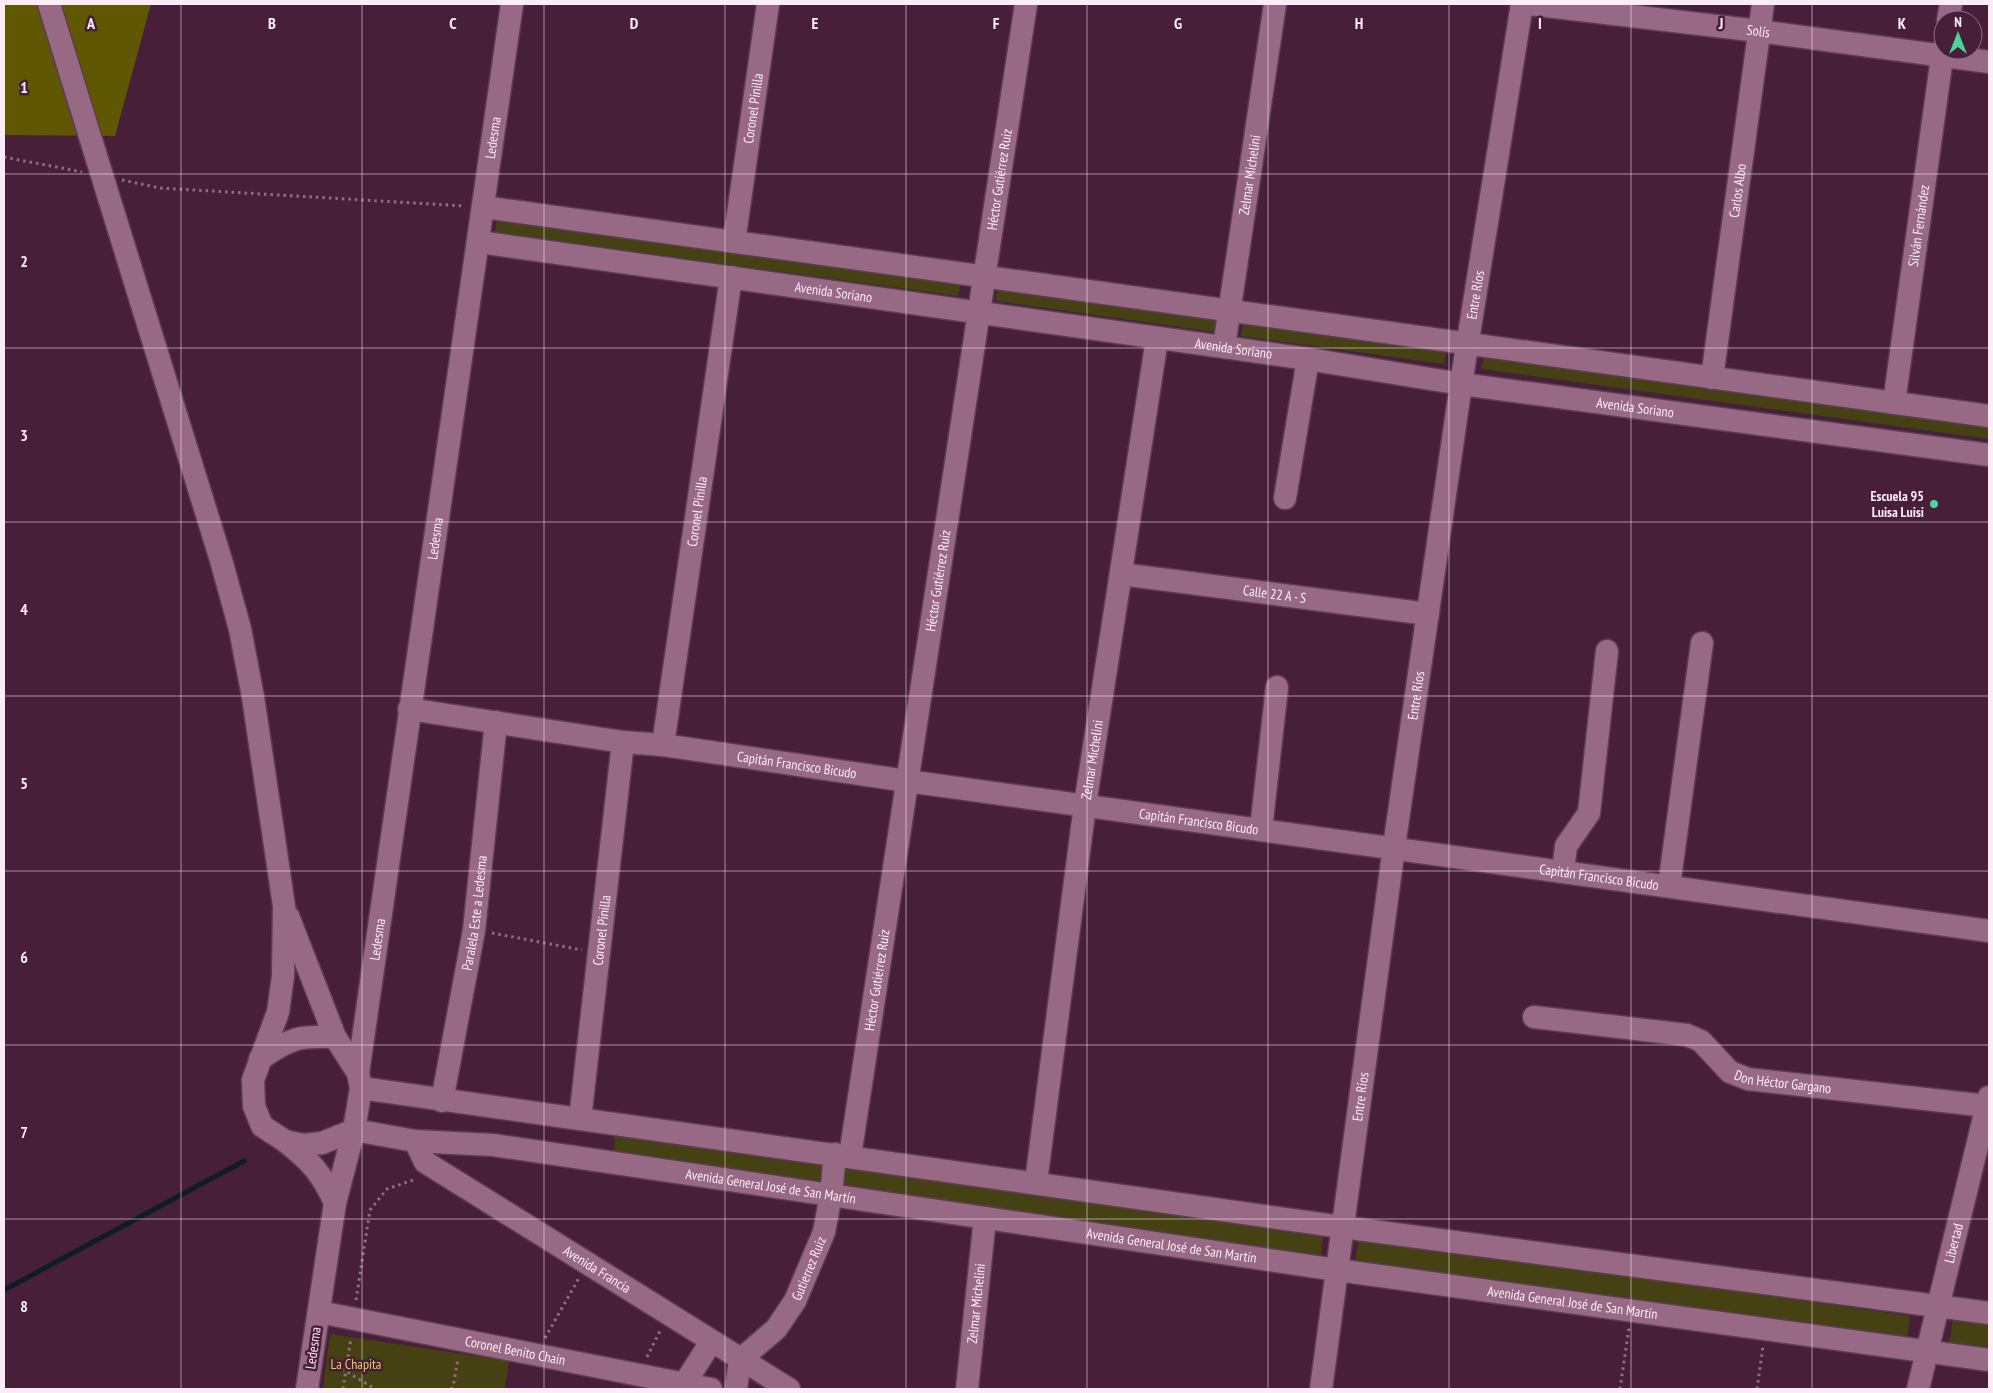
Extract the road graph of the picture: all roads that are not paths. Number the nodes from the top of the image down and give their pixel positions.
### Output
1 (49, 4) edge
2 (512, 4) edge
3 (768, 4) edge
4 (1026, 4) edge
5 (1275, 4) edge
6 (1522, 4) edge
7 (1529, 4) edge
8 (1763, 4) edge
9 (1759, 31) junction
10 (1933, 52) edge
11 (1942, 60) edge
12 (483, 207) junction
13 (479, 242) junction
14 (734, 242) junction
15 (731, 277) junction
16 (985, 277) junction
17 (1229, 311) junction
18 (978, 313) junction
19 (1157, 339) junction
20 (1467, 344) junction
21 (1224, 348) junction
22 (1308, 359) junction
23 (1712, 378) junction
24 (1461, 384) junction
25 (1894, 403) junction
26 (1989, 416) edge
27 (1989, 455) edge
28 (1285, 498) dead end
29 (1121, 574) junction
30 (1428, 614) junction
31 (1702, 643) dead end
32 (1607, 651) dead end
33 (1277, 687) dead end
34 (409, 709) junction
35 (496, 722) junction
36 (623, 742) junction
37 (663, 745) junction
38 (907, 781) junction
39 (1085, 805) junction
40 (1261, 829) junction
41 (1394, 847) junction
42 (1564, 871) junction
43 (1669, 886) junction
44 (284, 906) junction
45 (1989, 931) edge
46 (366, 1014) junction
47 (1534, 1017) dead end
48 (332, 1030) junction
49 (260, 1059) junction
50 (359, 1080) junction
51 (442, 1101) junction
52 (1988, 1101) edge
53 (580, 1119) junction
54 (354, 1130) junction
55 (284, 1141) junction
56 (415, 1141) junction
57 (843, 1156) junction
58 (1036, 1182) junction
59 (831, 1195) junction
60 (335, 1203) junction
61 (985, 1218) junction
62 (1342, 1226) junction
63 (1337, 1270) junction
64 (1938, 1306) junction
65 (319, 1312) junction
66 (1989, 1314) edge
67 (711, 1342) junction
68 (1927, 1351) junction
69 (740, 1360) junction
70 (1989, 1360) edge
71 (682, 1387) edge
72 (307, 1389) edge
73 (711, 1389) edge
74 (736, 1389) edge
75 (788, 1389) edge
76 (967, 1389) edge
77 (1321, 1389) edge
78 (1918, 1389) edge

1 - 44 street
2 - 12 street, Ledesma
3 - 14 street, Coronel Pinilla
4 - 16 street, Héctor Gutiérrez Ruiz
5 - 17 street, Zelmar Michelini
6 - 20 street, Entre Ríos
7 - 9 street, Solís
8 - 9 street, Carlos Albo
9 - 10 street, Solís
9 - 23 street, Carlos Albo
11 - 25 street, Silván Fernández
12 - 13 street, Ledesma
12 - 14 street
13 - 15 street, Avenida Soriano
13 - 34 street, Ledesma
14 - 16 street
15 - 18 street, Avenida Soriano
15 - 37 street, Coronel Pinilla
16 - 17 street
16 - 18 street, Héctor Gutiérrez Ruiz
17 - 20 street
17 - 21 street, Zelmar Michelini
18 - 19 street, Avenida Soriano
18 - 38 street, Héctor Gutiérrez Ruiz
19 - 21 street, Avenida Soriano
19 - 29 street, Zelmar Michelini
20 - 23 street
20 - 24 street, Entre Ríos
21 - 22 street, Avenida Soriano
22 - 24 street, Avenida Soriano
22 - 28 street
23 - 25 street
24 - 27 street, Avenida Soriano
24 - 30 street, Entre Ríos
25 - 26 street
29 - 30 street, Calle 22 A - S
29 - 39 street, Zelmar Michelini
30 - 41 street, Entre Ríos
31 - 43 street
32 - 42 street
33 - 40 street
34 - 35 street, Capitán Francisco Bicudo
34 - 46 street, Ledesma
35 - 36 street, Capitán Francisco Bicudo
35 - 51 street, Paralela Este a Ledesma
36 - 37 street, Capitán Francisco Bicudo
36 - 53 street, Coronel Pinilla
37 - 38 street, Capitán Francisco Bicudo
38 - 39 street, Capitán Francisco Bicudo
38 - 57 street, Héctor Gutiérrez Ruiz
39 - 40 street, Capitán Francisco Bicudo
39 - 58 street, Zelmar Michelini
40 - 41 street, Capitán Francisco Bicudo
41 - 42 street, Capitán Francisco Bicudo
41 - 62 street, Entre Ríos
42 - 43 street, Capitán Francisco Bicudo
43 - 45 street, Capitán Francisco Bicudo
44 - 48 street
44 - 49 street
46 - 48 street
46 - 50 street, Ledesma
47 - 52 street, Don Héctor Gargano
48 - 49 street
48 - 50 street
49 - 55 street
50 - 51 street
50 - 54 street
51 - 53 street
52 - 64 street, Libertad
53 - 57 street
54 - 55 street
54 - 56 street, Avenida General José de San Martín
54 - 60 street, Ledesma
55 - 60 street
56 - 59 street, Avenida General José de San Martín
56 - 67 street, Avenida Francia
57 - 58 street
57 - 59 street, Gutierrez Ruiz
58 - 62 street
59 - 61 street, Avenida General José de San Martín
59 - 69 street, Gutierrez Ruiz
60 - 65 street, Ledesma
61 - 63 street, Avenida General José de San Martín
61 - 76 street, Zelmar Michelini
62 - 63 street, Entre Ríos
62 - 64 street
63 - 68 street, Avenida General José de San Martín
63 - 77 street, Entre Ríos
64 - 66 street
64 - 68 street, Libertad
65 - 71 street, Coronel Benito Chain
65 - 72 street, Ledesma
67 - 69 street, Avenida Francia
67 - 71 street
68 - 70 street, Avenida General José de San Martín
68 - 78 street, Libertad
69 - 74 street
69 - 75 street, Avenida Francia
71 - 73 street, Coronel Benito Chain

